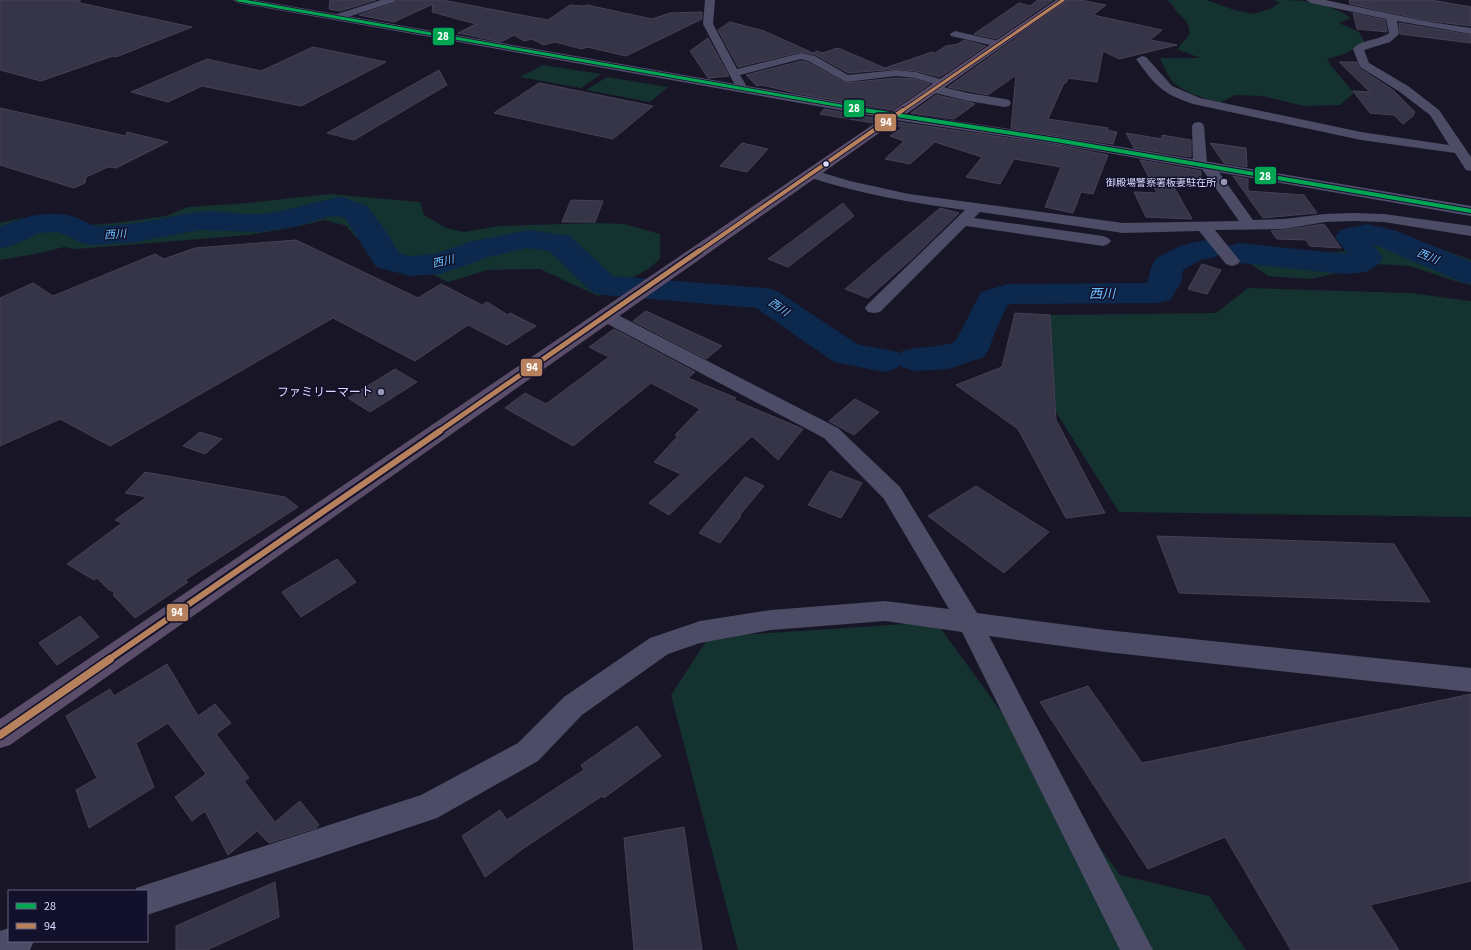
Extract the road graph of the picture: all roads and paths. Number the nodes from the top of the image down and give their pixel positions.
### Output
1 (238, 0) edge
2 (391, 0) edge
3 (1063, 0) edge
4 (1311, 0) edge
5 (707, 2) edge
6 (1392, 17) junction
7 (338, 18) junction
8 (1471, 31) edge
9 (955, 34) dead end
10 (999, 44) junction
11 (1142, 59) dead end
12 (734, 73) junction
13 (939, 86) junction
14 (983, 88) dead end
15 (742, 89) junction
16 (972, 97) junction
17 (1005, 103) dead end
18 (896, 116) junction
19 (1198, 126) dead end
20 (1460, 150) junction
21 (1204, 166) junction
22 (1471, 167) edge
23 (814, 174) junction
24 (976, 208) junction
25 (1471, 211) edge
26 (962, 221) junction
27 (1250, 226) junction
28 (1204, 227) junction
29 (1471, 232) edge
30 (1103, 241) dead end
31 (1232, 261) dead end
32 (874, 308) dead end
33 (606, 316) junction
34 (969, 622) junction
35 (1471, 680) edge
36 (0, 735) edge
37 (148, 899) edge
38 (15, 942) edge
39 (0, 947) edge
40 (1137, 950) edge

1 - 7 main road
2 - 7 street
3 - 10 highway
4 - 6 street
5 - 12 street
6 - 8 street
6 - 20 street
7 - 15 main road
9 - 10 street
10 - 13 highway
11 - 20 street
12 - 13 street
12 - 15 street
13 - 16 street
13 - 18 highway
14 - 16 street
15 - 18 main road
16 - 17 street
18 - 21 main road
18 - 23 highway
19 - 21 street
20 - 22 street
21 - 25 main road
21 - 27 street
23 - 24 street
23 - 33 highway
24 - 26 street
24 - 28 street
26 - 30 street
26 - 32 street
27 - 28 street
27 - 29 street
28 - 31 street
33 - 34 street
33 - 36 highway
34 - 35 street
34 - 37 street
34 - 40 street
38 - 39 street

